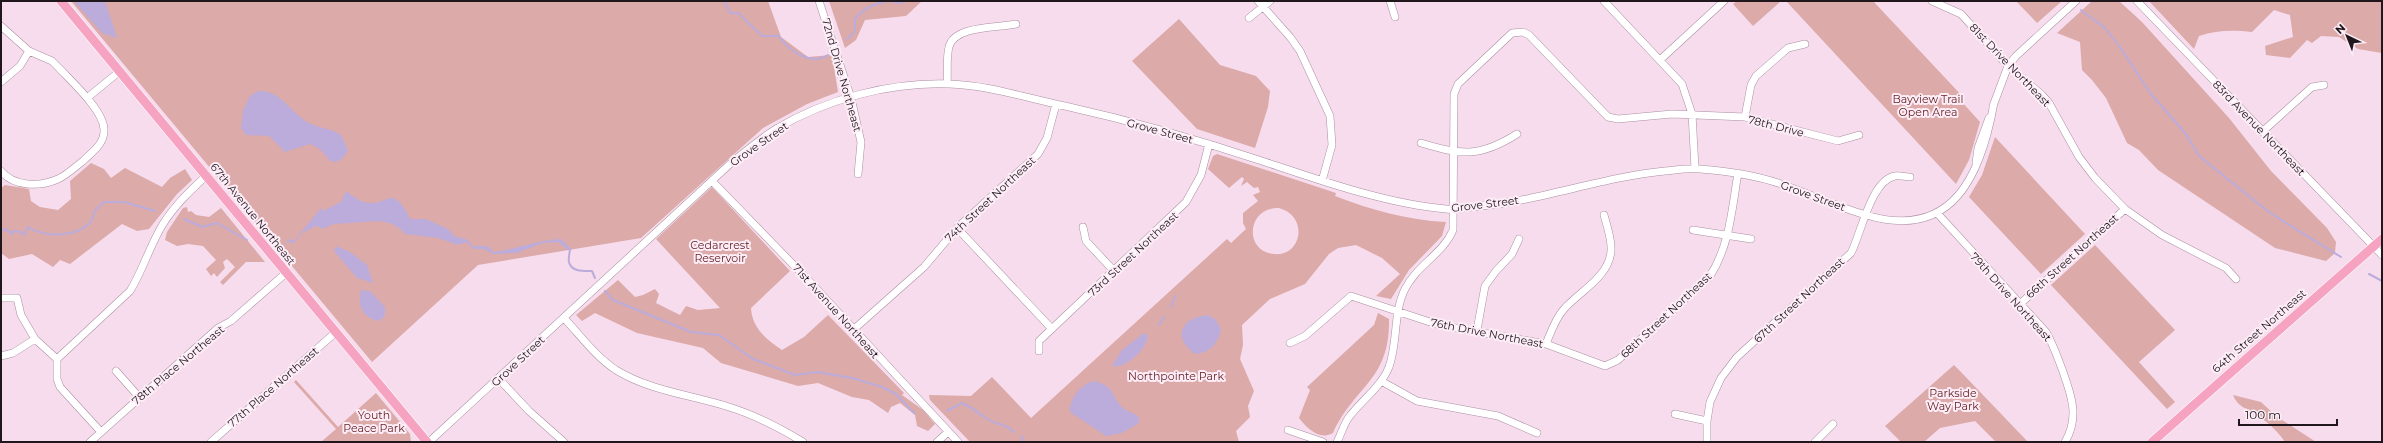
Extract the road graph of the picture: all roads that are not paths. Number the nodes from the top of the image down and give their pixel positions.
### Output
1 (61, 1) edge
2 (819, 1) edge
3 (1270, 1) edge
4 (1390, 1) edge
5 (1604, 1) edge
6 (1724, 1) edge
7 (1932, 1) edge
8 (2076, 1) edge
9 (2137, 1) edge
10 (1260, 3) edge
11 (1395, 17) dead end
12 (1249, 18) dead end
13 (1016, 24) dead end
14 (1, 26) edge
15 (1805, 44) dead end
16 (29, 51) junction
17 (1660, 60) junction
18 (2008, 66) junction
19 (120, 71) junction
20 (1, 82) edge
21 (947, 84) junction
22 (2324, 85) dead end
23 (87, 98) junction
24 (851, 98) junction
25 (1056, 104) junction
26 (1692, 114) junction
27 (1745, 118) junction
28 (2262, 132) junction
29 (1516, 134) dead end
30 (1859, 135) dead end
31 (1421, 143) dead end
32 (1209, 144) junction
33 (1453, 152) junction
34 (1695, 168) junction
35 (1, 171) edge
36 (1738, 173) junction
37 (858, 174) dead end
38 (206, 176) junction
39 (1910, 178) dead end
40 (712, 181) junction
41 (1322, 181) junction
42 (1454, 209) junction
43 (2125, 209) junction
44 (1937, 213) junction
45 (1604, 215) dead end
46 (1866, 216) junction
47 (1083, 227) dead end
48 (956, 228) junction
49 (1693, 230) dead end
50 (1728, 235) junction
51 (1519, 239) dead end
52 (1751, 239) dead end
53 (2382, 240) edge
54 (2374, 247) junction
55 (2382, 255) edge
56 (1114, 271) junction
57 (286, 273) junction
58 (2236, 279) dead end
59 (1, 298) edge
60 (2020, 304) junction
61 (1398, 312) junction
62 (564, 318) junction
63 (1052, 329) junction
64 (853, 330) junction
65 (1477, 330) junction
66 (336, 332) junction
67 (35, 339) junction
68 (1290, 343) dead end
69 (1546, 344) junction
70 (1039, 351) dead end
71 (1, 356) edge
72 (57, 359) junction
73 (1605, 366) joint
74 (116, 371) dead end
75 (499, 379) junction
76 (1382, 381) junction
77 (139, 397) junction
78 (1675, 414) dead end
79 (1707, 421) junction
80 (1833, 424) dead end
81 (1288, 430) dead end
82 (101, 432) junction
83 (948, 432) junction
84 (1537, 433) dead end
85 (90, 442) edge
86 (211, 442) edge
87 (428, 442) edge
88 (564, 442) edge
89 (803, 442) edge
90 (937, 442) edge
91 (958, 442) edge
92 (1322, 442) edge
93 (1337, 442) edge
94 (1707, 442) edge
95 (1815, 442) edge
96 (2065, 442) edge
97 (2152, 442) edge

1 - 19 main road, 67th Avenue Northeast
2 - 24 street, 72nd Drive Northeast
3 - 10 street
4 - 11 street
5 - 17 street
6 - 17 street
7 - 18 street, 81st Drive Northeast
8 - 18 street, Grove Street
9 - 28 street, 83rd Avenue Northeast
10 - 12 street
10 - 41 street
13 - 21 street
14 - 16 street
15 - 27 street
16 - 20 street
16 - 23 street
17 - 26 street
18 - 43 street, 81st Drive Northeast
18 - 44 street, Grove Street
19 - 23 street
19 - 38 main road, 67th Avenue Northeast
21 - 24 street, Grove Street
21 - 25 street, Grove Street
22 - 28 street
23 - 35 street
24 - 37 street, 72nd Drive Northeast
24 - 40 street, Grove Street
25 - 32 street, Grove Street
25 - 48 street, 74th Street Northeast
26 - 27 street, 78th Drive
26 - 33 street, 78th Drive
26 - 34 street
27 - 30 street, 78th Drive
28 - 54 street, 83rd Avenue Northeast
29 - 33 street
31 - 33 street
32 - 41 street, Grove Street
32 - 56 street, 73rd Street Northeast
33 - 42 street
34 - 36 street, Grove Street
34 - 42 street, Grove Street
36 - 46 street, Grove Street
36 - 50 street, 68th Street Northeast
38 - 57 main road, 67th Avenue Northeast
38 - 72 street
39 - 46 street, 67th Street Northeast
40 - 62 street, Grove Street
40 - 64 street, 71st Avenue Northeast
41 - 42 street, Grove Street
42 - 61 street
43 - 58 street, 81st Drive Northeast
43 - 60 street, 66th Street Northeast
44 - 46 street, Grove Street
44 - 60 street, 79th Drive Northeast
45 - 69 street
46 - 79 street, 67th Street Northeast
47 - 56 street
48 - 63 street
48 - 64 street, 74th Street Northeast
49 - 50 street
50 - 52 street
50 - 73 street, 68th Street Northeast
51 - 65 street
53 - 54 main road, 64th Street Northeast
54 - 55 street, 83rd Avenue Northeast
54 - 97 main road, 64th Street Northeast
56 - 63 street, 73rd Street Northeast
57 - 66 main road, 67th Avenue Northeast
57 - 77 street, 78th Place Northeast
59 - 67 street
60 - 96 street, 79th Drive Northeast
61 - 65 street, 76th Drive Northeast
61 - 68 street, 76th Drive Northeast
61 - 76 street
62 - 75 street, Grove Street
62 - 89 street
63 - 70 street, 73rd Street Northeast
64 - 83 street, 71st Avenue Northeast
65 - 69 street, 76th Drive Northeast
66 - 86 street, 77th Place Northeast
66 - 87 main road, 67th Avenue Northeast
67 - 71 street
67 - 72 street
69 - 73 street, 76th Drive Northeast
72 - 82 street
74 - 77 street
75 - 87 street, Grove Street
75 - 88 street
76 - 84 street
76 - 93 street
77 - 82 street, 78th Place Northeast
78 - 79 street
79 - 94 street, 67th Street Northeast
80 - 95 street
81 - 92 street
82 - 85 street, 78th Place Northeast
83 - 90 street
83 - 91 street, 71st Avenue Northeast

